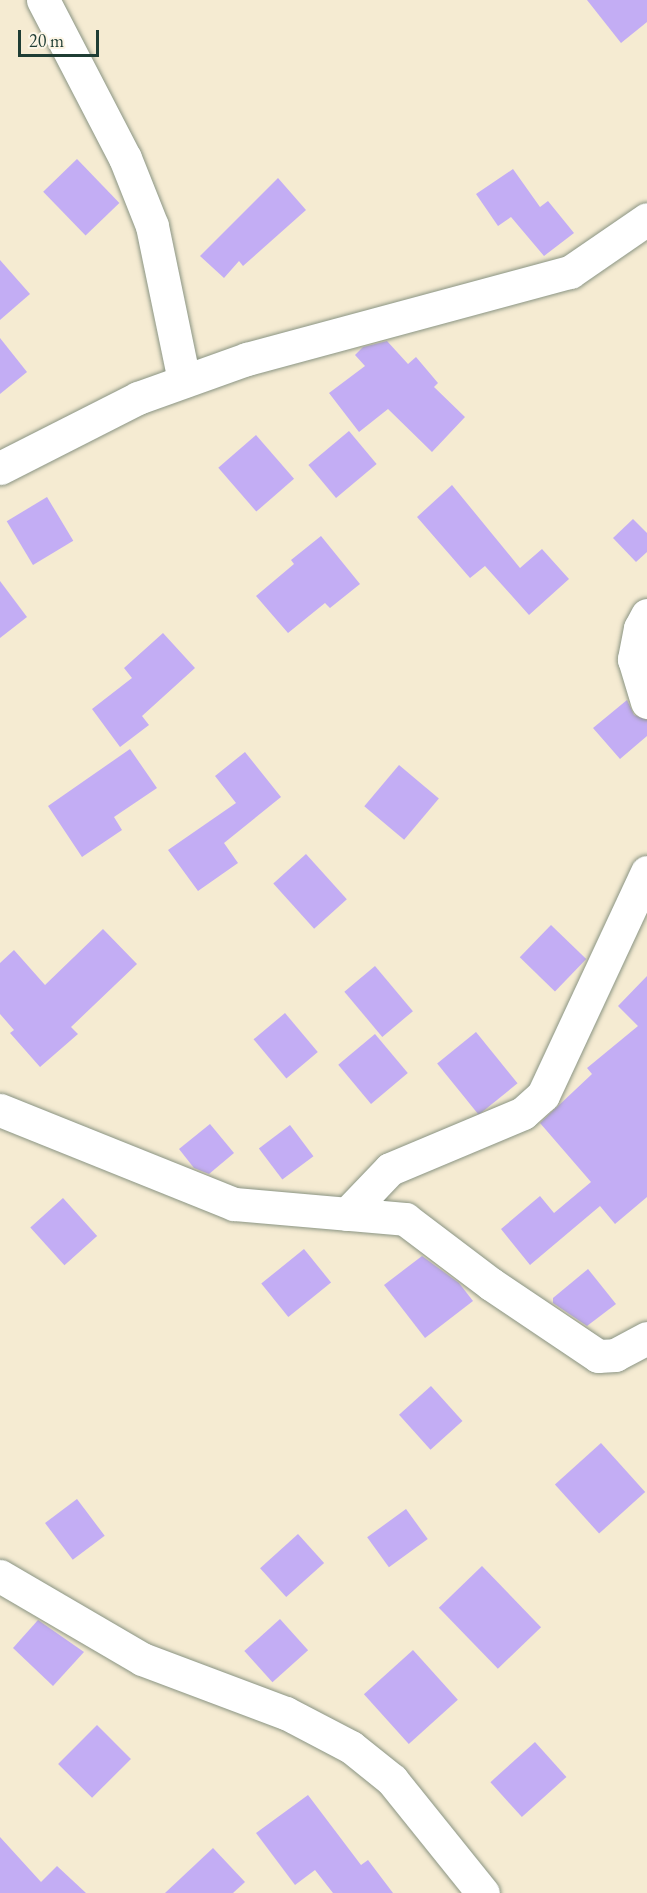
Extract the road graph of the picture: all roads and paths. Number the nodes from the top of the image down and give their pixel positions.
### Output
1 (43, 0) edge
2 (647, 219) edge
3 (184, 381) junction
4 (0, 468) edge
5 (647, 615) edge
6 (647, 702) edge
7 (647, 872) edge
8 (0, 1110) edge
9 (347, 1214) junction
10 (647, 1338) edge
11 (0, 1576) edge
12 (483, 1893) edge

1 - 3 street
2 - 3 street
3 - 4 street
5 - 6 street
7 - 9 street
8 - 9 street
9 - 10 street
11 - 12 street

